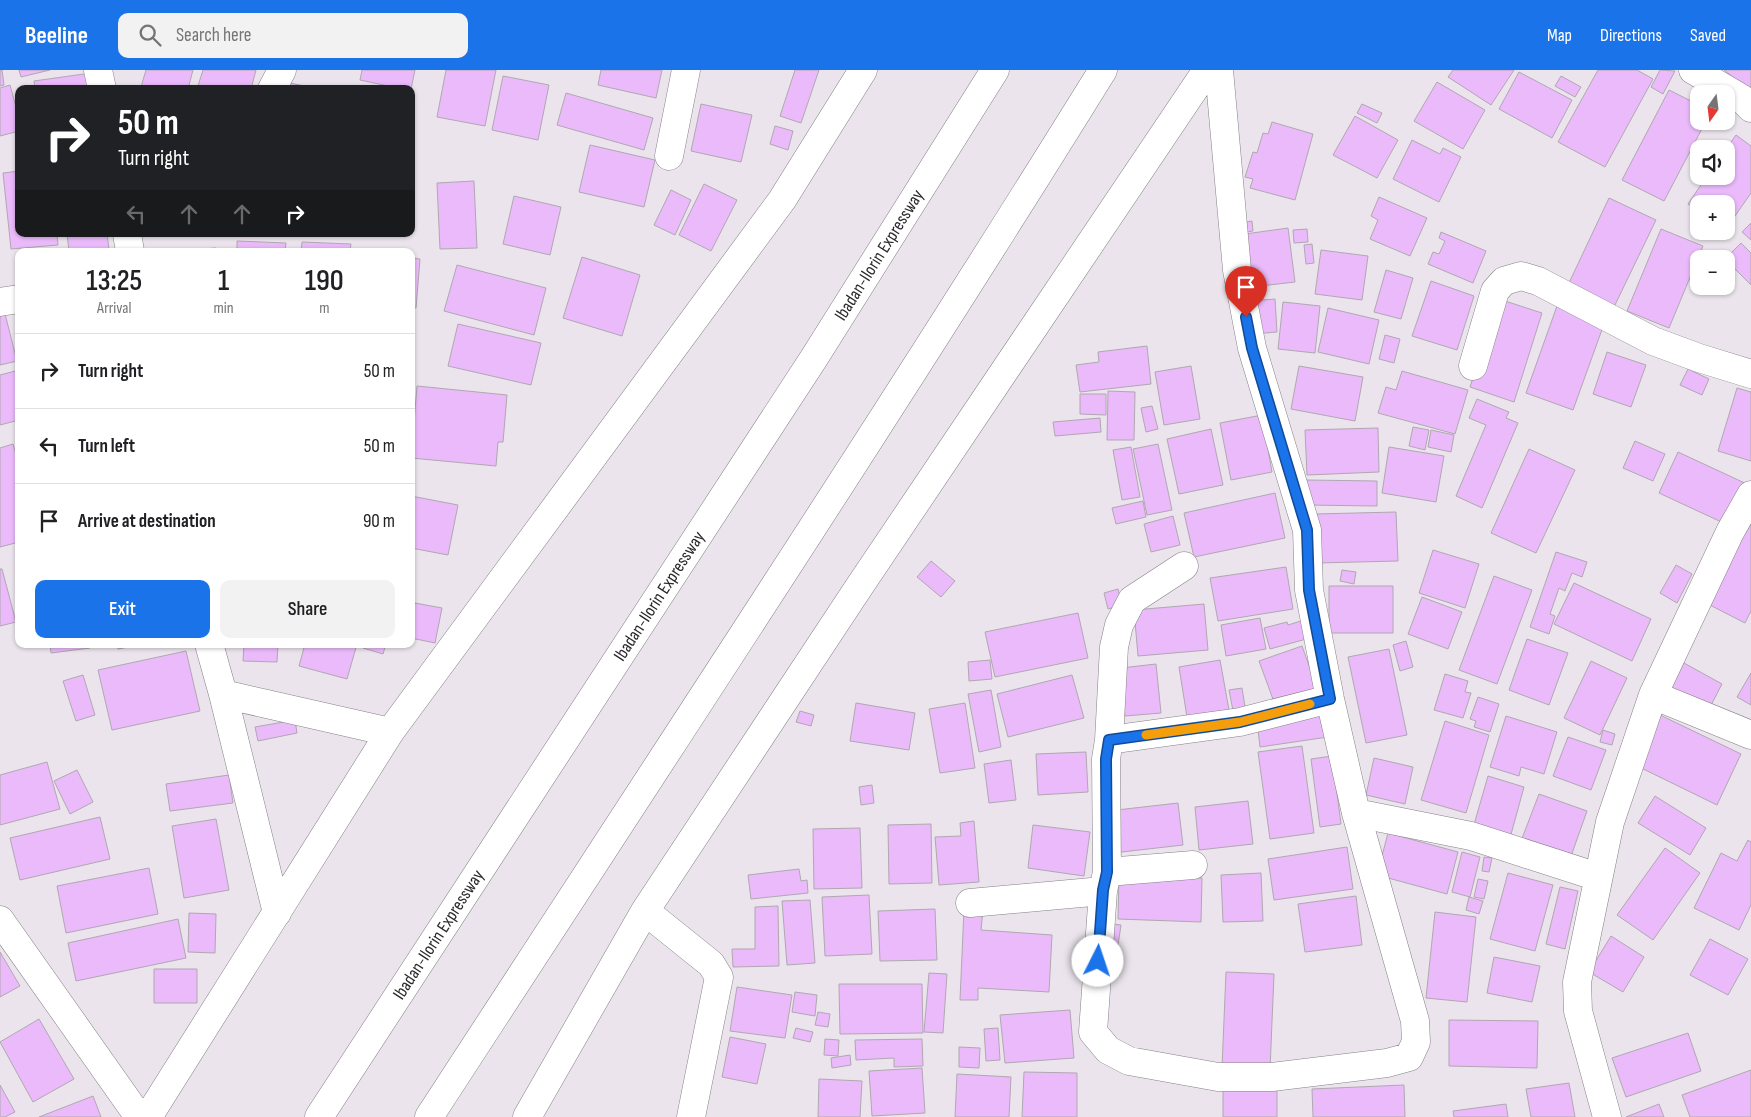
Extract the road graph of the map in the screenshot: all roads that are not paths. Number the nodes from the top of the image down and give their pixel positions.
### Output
1 (98, 70) edge
2 (282, 70) edge
3 (686, 70) edge
4 (863, 70) edge
5 (995, 70) edge
6 (1103, 70) edge
7 (1207, 70) edge
8 (1219, 70) edge
9 (1692, 70) edge
10 (101, 85) edge
11 (274, 85) edge
12 (1751, 108) edge
13 (669, 156) dead end
14 (15, 300) edge
15 (0, 302) edge
16 (1473, 366) dead end
17 (1751, 374) edge
18 (1751, 495) edge
19 (1184, 566) dead end
20 (210, 648) edge
21 (223, 694) junction
22 (1653, 694) junction
23 (1330, 699) junction
24 (390, 732) junction
25 (1751, 735) edge
26 (1109, 740) junction
27 (1356, 813) junction
28 (1193, 864) dead end
29 (1598, 877) junction
30 (1105, 881) junction
31 (970, 903) dead end
32 (645, 912) junction
33 (277, 913) junction
34 (0, 920) edge
35 (140, 1117) edge
36 (148, 1117) edge
37 (319, 1117) edge
38 (429, 1117) edge
39 (527, 1117) edge
40 (691, 1117) edge
41 (1607, 1117) edge

1 - 10 main road
2 - 11 main road
3 - 13 main road
4 - 24 main road
5 - 37 main road, Ibadan-Ilorin Expressway
6 - 38 main road
7 - 32 main road
8 - 23 main road
9 - 12 main road
14 - 15 main road
16 - 17 main road
18 - 22 main road
19 - 26 main road
20 - 21 main road
21 - 24 main road
21 - 33 main road
22 - 25 main road
22 - 29 main road
23 - 26 main road
23 - 27 main road
24 - 33 main road
26 - 30 main road
27 - 29 main road
27 - 30 main road
28 - 30 main road
29 - 41 main road
30 - 31 main road
32 - 39 main road
32 - 40 main road
33 - 36 main road
34 - 35 main road

